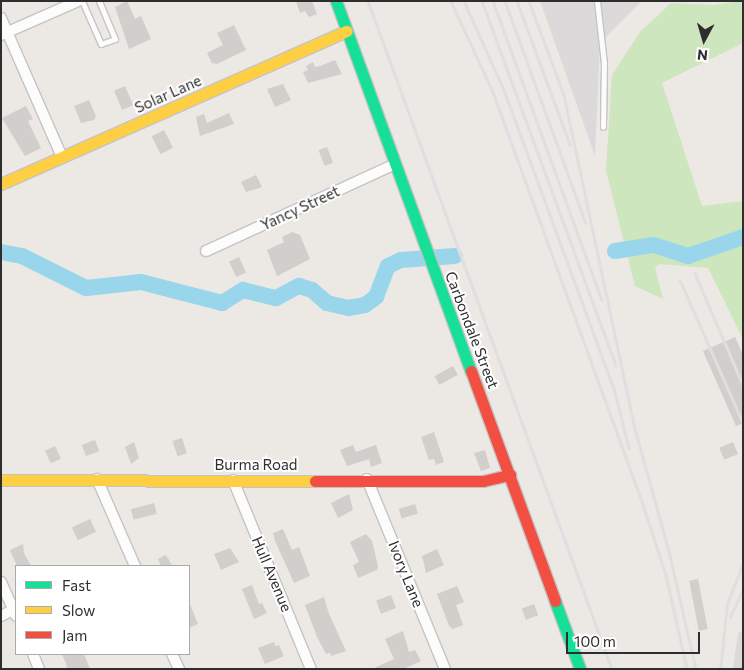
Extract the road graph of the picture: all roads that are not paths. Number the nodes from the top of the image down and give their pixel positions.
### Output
1 (80, 1) edge
2 (100, 1) edge
3 (336, 1) edge
4 (597, 1) edge
5 (1, 18) edge
6 (347, 31) junction
7 (5, 34) edge
8 (603, 127) dead end
9 (62, 157) junction
10 (395, 164) junction
11 (1, 184) edge
12 (206, 251) dead end
13 (510, 475) junction
14 (97, 479) junction
15 (366, 479) junction
16 (1, 480) edge
17 (233, 480) junction
18 (135, 565) edge
19 (1, 582) edge
20 (15, 613) edge
21 (1, 616) edge
22 (33, 655) edge
23 (172, 655) edge
24 (40, 669) edge
25 (179, 669) edge
26 (311, 669) edge
27 (445, 669) edge
28 (580, 669) edge

1 - 2 lane
1 - 7 street
3 - 6 street, Carbondale Street
4 - 8 lane
5 - 7 street
6 - 9 street, Solar Lane
6 - 10 street, Carbondale Street
7 - 9 street
9 - 11 street, Solar Lane
10 - 12 street, Yancy Street
10 - 13 street, Carbondale Street
13 - 15 street, Burma Road
13 - 28 street, Carbondale Street
14 - 16 street, Burma Road
14 - 17 street, Burma Road
14 - 18 street
15 - 17 street, Burma Road
15 - 27 street, Ivory Lane
17 - 26 street, Hull Avenue
19 - 20 street
20 - 21 street
22 - 24 street
23 - 25 street

